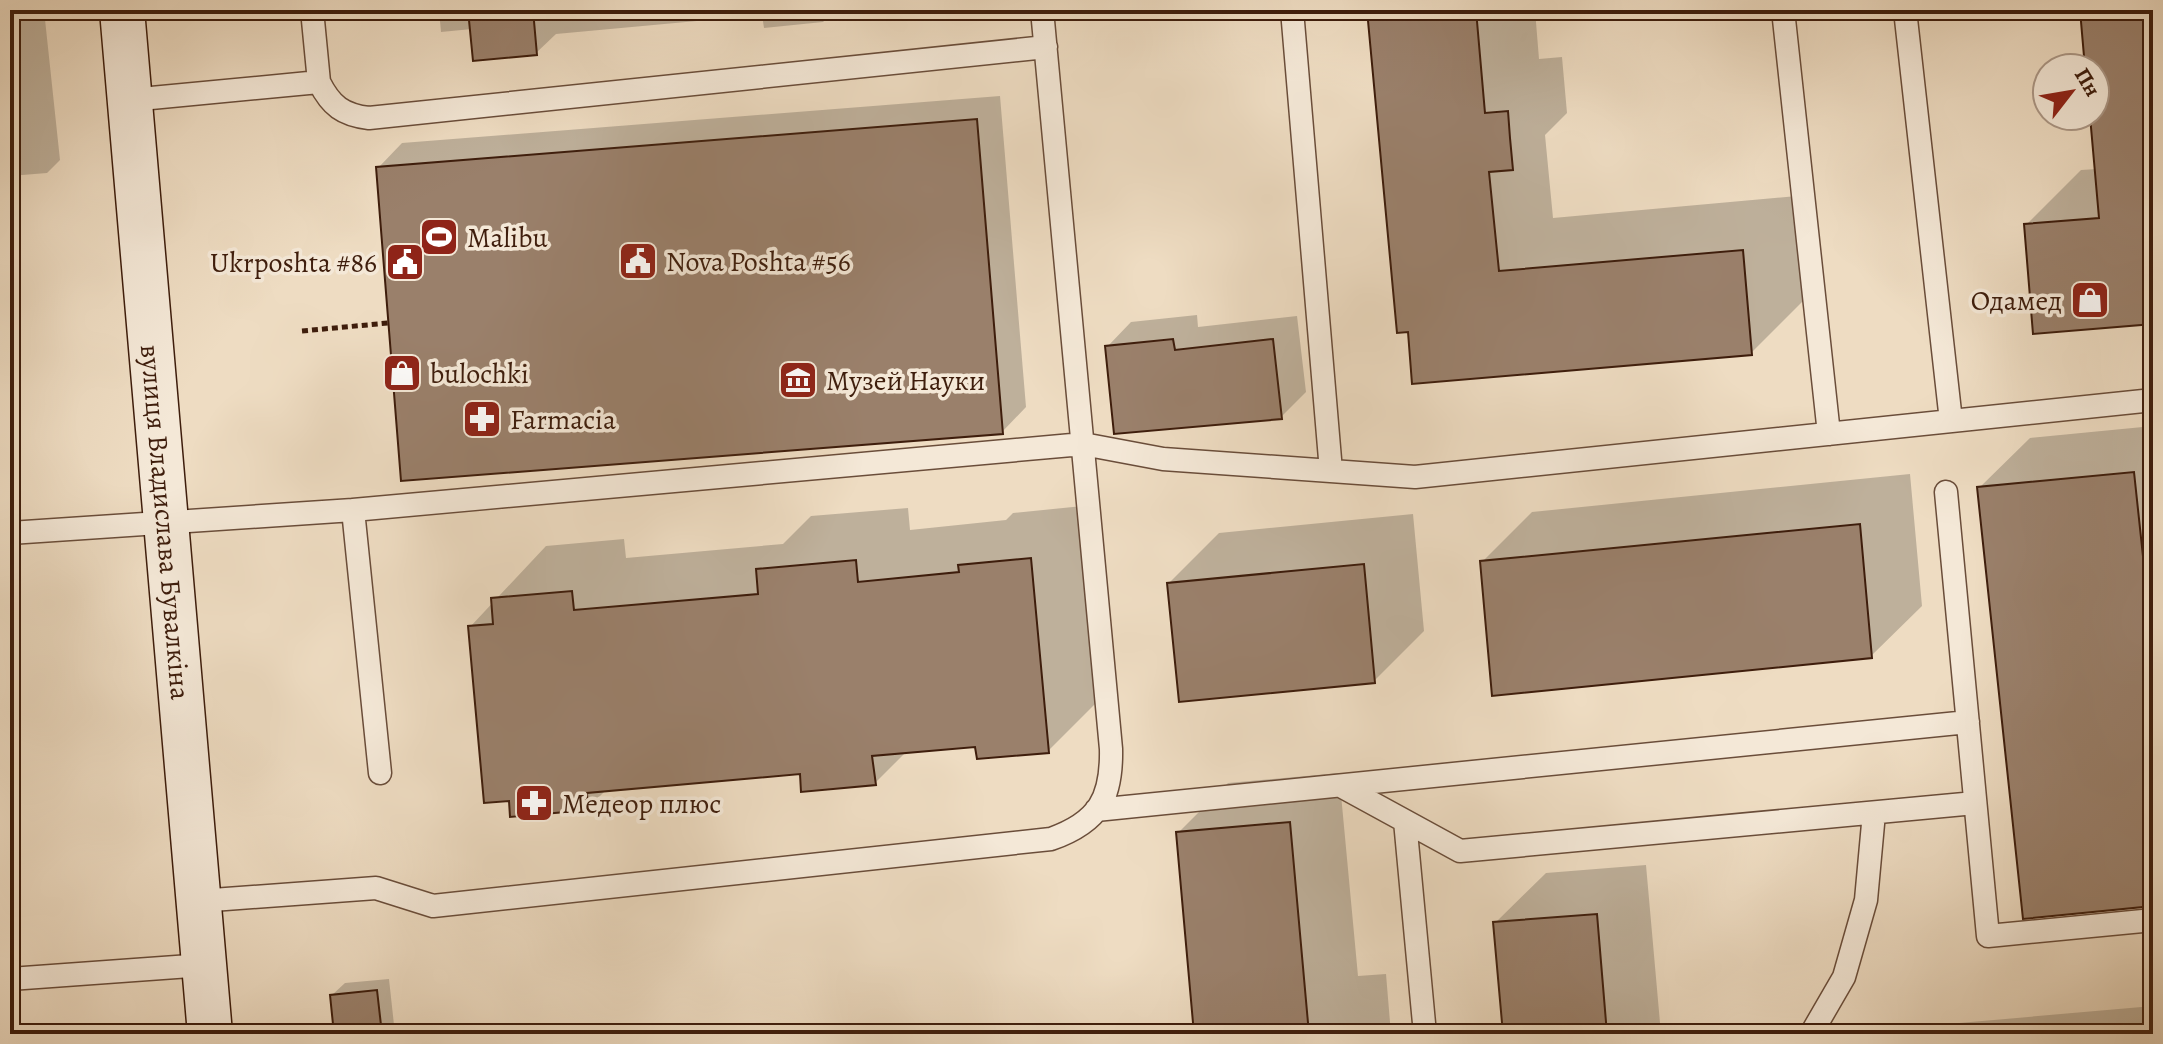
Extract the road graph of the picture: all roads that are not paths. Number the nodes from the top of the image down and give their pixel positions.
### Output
1 (122, 10) edge
2 (312, 10) edge
3 (1042, 10) edge
4 (1292, 10) edge
5 (1783, 10) edge
6 (1905, 10) edge
7 (1046, 47) junction
8 (319, 82) junction
9 (130, 100) junction
10 (2153, 400) edge
11 (1951, 421) junction
12 (1829, 434) junction
13 (1083, 444) junction
14 (1331, 471) junction
15 (1946, 492) dead end
16 (353, 510) junction
17 (166, 523) junction
18 (10, 533) edge
19 (1968, 722) junction
20 (380, 773) dead end
21 (1341, 786) junction
22 (1975, 803) junction
23 (1096, 810) junction
24 (1874, 813) junction
25 (1405, 821) junction
26 (199, 901) junction
27 (2153, 920) edge
28 (204, 965) junction
29 (10, 979) edge
30 (210, 1034) edge
31 (1425, 1034) edge
32 (1811, 1034) edge

1 - 9 street, вулиця Владислава Бувалкіна
2 - 8 lane
3 - 7 lane
4 - 14 lane
5 - 12 lane
6 - 11 lane
7 - 8 lane
7 - 13 lane
8 - 9 lane
9 - 17 street, вулиця Владислава Бувалкіна
10 - 11 lane
11 - 12 lane
12 - 14 lane
13 - 14 lane
13 - 16 lane
13 - 23 lane
15 - 19 lane
16 - 17 lane
16 - 20 lane
17 - 18 lane
17 - 26 street, вулиця Владислава Бувалкіна
19 - 21 lane
19 - 22 lane
21 - 23 lane
21 - 25 lane
22 - 24 lane
22 - 27 lane
23 - 26 lane
24 - 25 lane
24 - 32 lane
25 - 31 lane
26 - 28 street, вулиця Владислава Бувалкіна
28 - 29 lane
28 - 30 street, вулиця Владислава Бувалкіна

